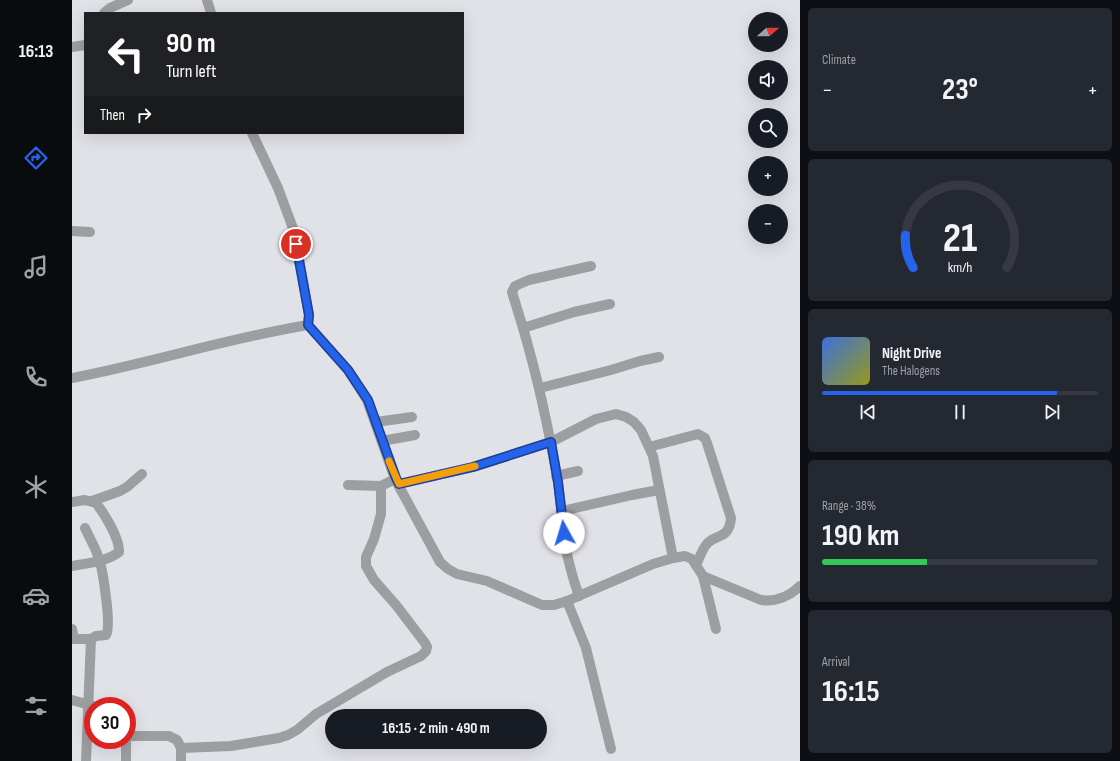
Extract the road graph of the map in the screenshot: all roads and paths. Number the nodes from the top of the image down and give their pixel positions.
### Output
1 (128, 0) edge
2 (207, 0) edge
3 (105, 12) edge
4 (211, 12) edge
5 (84, 45) edge
6 (72, 47) edge
7 (252, 134) edge
8 (72, 231) edge
9 (90, 232) dead end
10 (591, 266) dead end
11 (610, 304) dead end
12 (308, 325) junction
13 (523, 328) junction
14 (659, 357) dead end
15 (72, 378) edge
16 (540, 388) junction
17 (412, 417) dead end
18 (376, 422) junction
19 (414, 435) dead end
20 (382, 441) junction
21 (551, 442) junction
22 (649, 447) junction
23 (578, 471) dead end
24 (142, 474) dead end
25 (556, 476) junction
26 (397, 481) junction
27 (348, 485) dead end
28 (381, 486) junction
29 (659, 490) junction
30 (92, 501) junction
31 (72, 502) edge
32 (562, 511) junction
33 (85, 528) dead end
34 (673, 558) junction
35 (100, 561) junction
36 (696, 565) junction
37 (72, 566) edge
38 (703, 576) junction
39 (800, 586) edge
40 (579, 596) junction
41 (567, 601) junction
42 (72, 629) edge
43 (716, 629) dead end
44 (91, 640) junction
45 (91, 697) edge
46 (72, 700) edge
47 (84, 704) edge
48 (136, 736) edge
49 (181, 748) junction
50 (87, 749) edge
51 (126, 749) edge
52 (611, 749) dead end
53 (86, 761) edge
54 (126, 761) edge
55 (181, 761) edge

1 - 3 street
2 - 4 street
5 - 6 street
7 - 12 street
8 - 9 street
10 - 13 street
11 - 13 street
12 - 15 street
12 - 18 street
13 - 16 street
14 - 16 street
16 - 21 street
17 - 18 street
18 - 20 street
19 - 20 street
20 - 26 street
21 - 22 street
21 - 25 street
21 - 26 street
22 - 29 street
22 - 36 street
23 - 25 street
24 - 30 street
25 - 32 street
26 - 28 street
26 - 41 street
27 - 28 street
28 - 49 street
29 - 32 street
29 - 34 street
30 - 31 street
30 - 35 street
32 - 40 street
33 - 35 street
34 - 36 street
34 - 40 street
35 - 37 street
35 - 44 street
36 - 38 street
38 - 39 street
38 - 43 street
40 - 41 street
41 - 52 street
42 - 44 street
44 - 45 street
46 - 47 street
48 - 49 street
49 - 55 street
50 - 53 street
51 - 54 street

